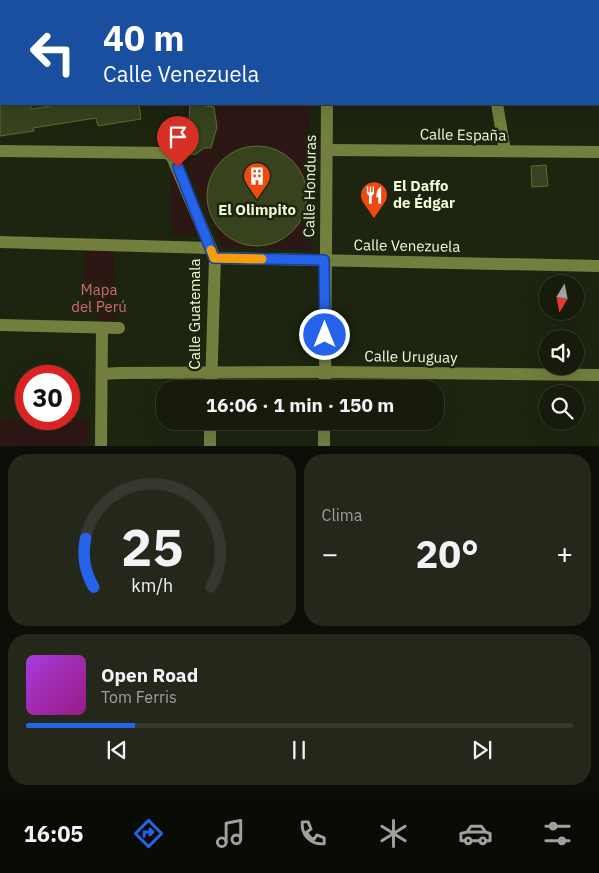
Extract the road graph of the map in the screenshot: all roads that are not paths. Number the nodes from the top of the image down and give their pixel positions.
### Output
1 (327, 105) edge
2 (497, 105) edge
3 (327, 150) junction
4 (0, 151) edge
5 (505, 152) junction
6 (599, 152) edge
7 (0, 242) edge
8 (212, 253) junction
9 (324, 260) junction
10 (599, 266) edge
11 (0, 325) edge
12 (102, 328) junction
13 (119, 328) dead end
14 (211, 372) junction
15 (325, 372) junction
16 (102, 374) junction
17 (599, 375) edge
18 (211, 380) edge
19 (325, 380) edge
20 (210, 430) edge
21 (324, 430) edge
22 (101, 446) edge
23 (210, 446) edge
24 (324, 446) edge

1 - 3 street, Calle Honduras
2 - 5 street
3 - 5 street, Calle España
3 - 9 street, Calle Honduras
4 - 8 street, Calle Guatemala
5 - 6 street, Calle España
7 - 8 street, Calle Venezuela
8 - 9 street, Calle Venezuela
8 - 14 street, Calle Guatemala
9 - 10 street, Calle Venezuela
9 - 15 street, Calle Honduras
11 - 12 street
12 - 13 street
12 - 16 street
14 - 15 street, Calle Uruguay
14 - 16 street, Calle Uruguay
14 - 18 street, Calle Guatemala
15 - 17 street, Calle Uruguay
15 - 19 street, Calle Honduras
16 - 22 street
20 - 23 street
21 - 24 street

